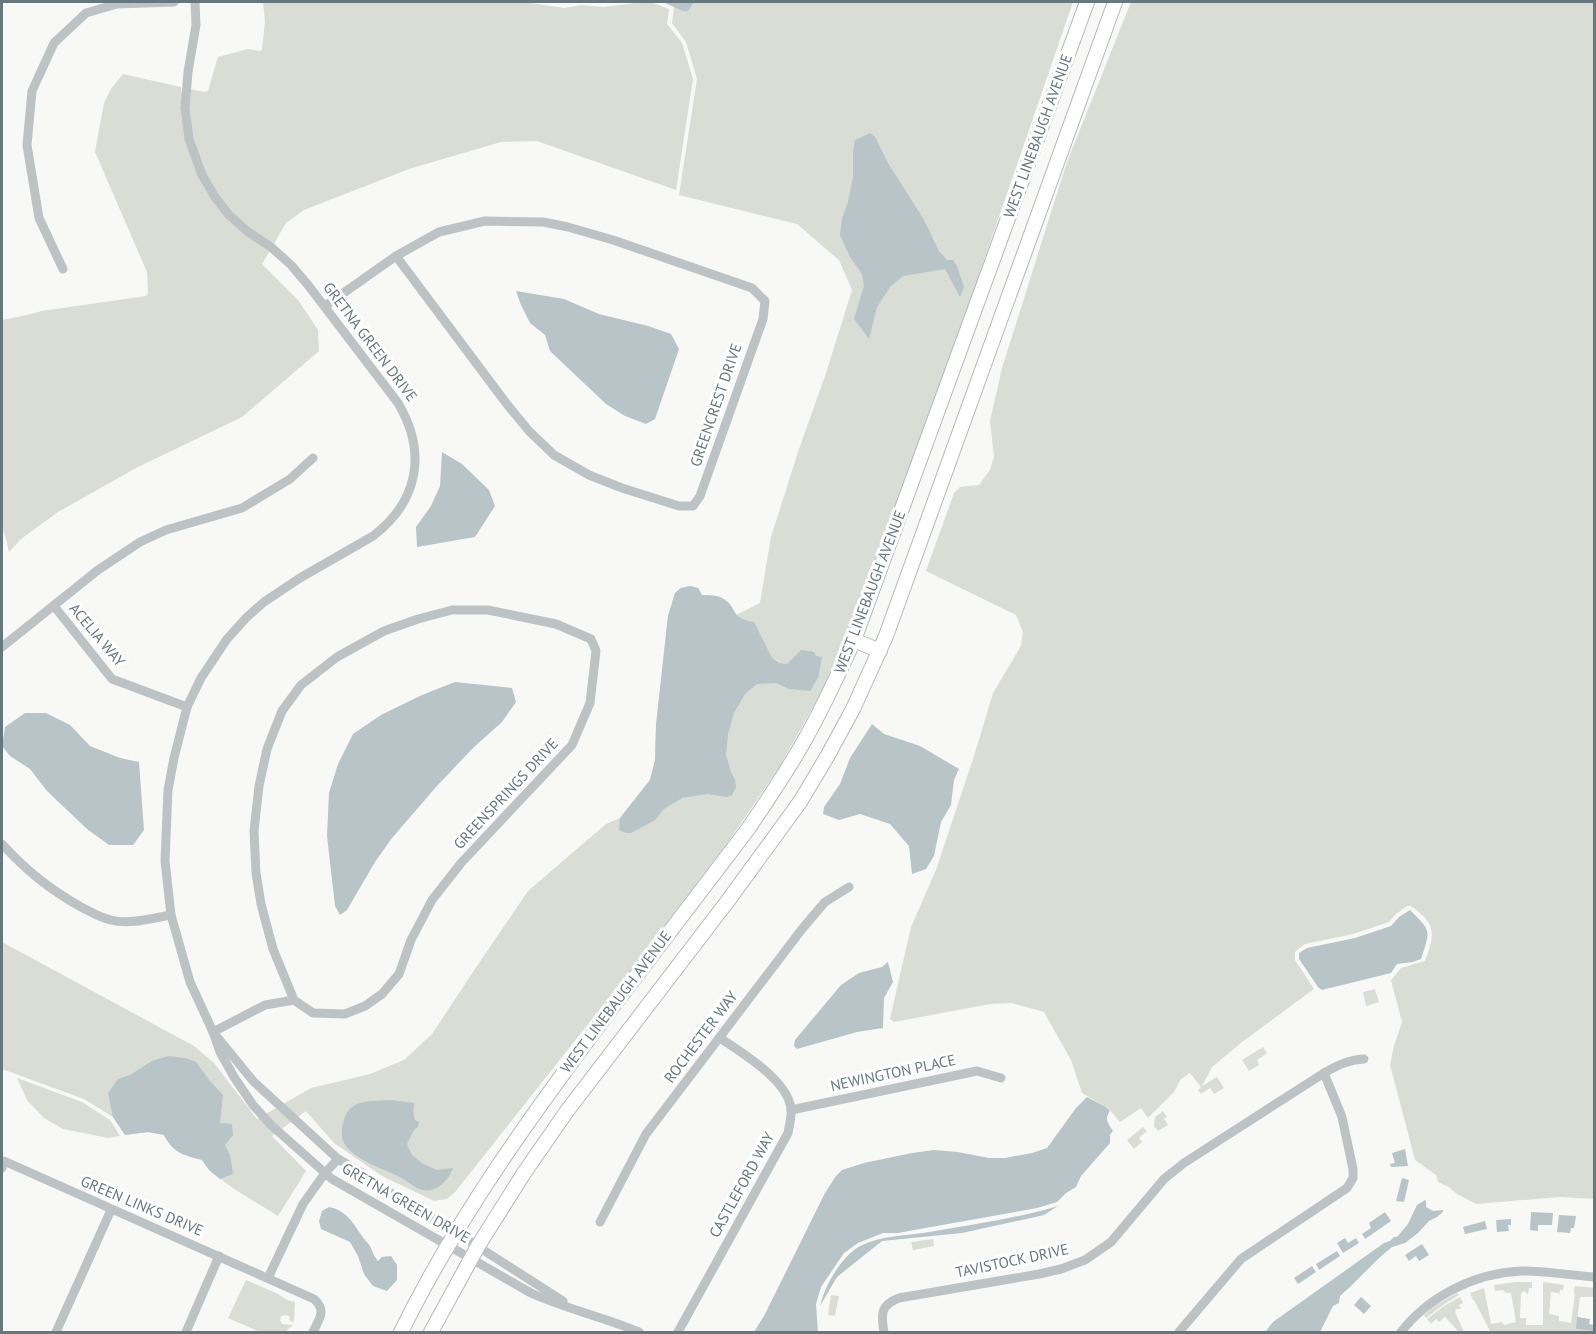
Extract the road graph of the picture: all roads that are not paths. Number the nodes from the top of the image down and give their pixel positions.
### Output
1 (174, 2) edge
2 (195, 2) edge
3 (1087, 2) edge
4 (1115, 2) edge
5 (396, 256) junction
6 (63, 269) dead end
7 (325, 306) junction
8 (313, 458) dead end
9 (54, 606) junction
10 (854, 640) junction
11 (2, 647) edge
12 (880, 651) junction
13 (187, 707) junction
14 (2, 844) edge
15 (849, 887) dead end
16 (171, 915) junction
17 (294, 1000) junction
18 (213, 1032) junction
19 (720, 1038) junction
20 (1364, 1059) dead end
21 (1324, 1073) junction
22 (1001, 1078) dead end
23 (791, 1110) junction
24 (338, 1159) junction
25 (2, 1163) edge
26 (325, 1173) junction
27 (391, 1193) junction
28 (382, 1208) junction
29 (111, 1210) junction
30 (600, 1222) dead end
31 (455, 1232) junction
32 (448, 1245) junction
33 (474, 1252) junction
34 (219, 1256) junction
35 (1594, 1277) edge
36 (268, 1278) junction
37 (56, 1332) edge
38 (186, 1332) edge
39 (313, 1332) edge
40 (401, 1332) edge
41 (431, 1332) edge
42 (639, 1332) edge
43 (678, 1332) edge
44 (884, 1332) edge
45 (1179, 1332) edge
46 (1401, 1332) edge

1 - 6 street
2 - 7 street, GRETNA GREEN DRIVE
3 - 10 main road, WEST LINEBAUGH AVENUE
4 - 12 main road, WEST LINEBAUGH AVENUE
5 - 5 street, GREENCREST DRIVE
5 - 7 street, GREENCREST DRIVE
7 - 13 street, GRETNA GREEN DRIVE
8 - 9 street
9 - 11 street
9 - 13 street, ACELIA WAY
10 - 12 main road
10 - 31 main road, WEST LINEBAUGH AVENUE
12 - 33 main road, WEST LINEBAUGH AVENUE
13 - 16 street, GRETNA GREEN DRIVE
14 - 16 street
15 - 19 street, ROCHESTER WAY
16 - 18 street, GRETNA GREEN DRIVE
17 - 17 street, GREENSPRINGS DRIVE
17 - 18 street
18 - 24 street, GRETNA GREEN DRIVE
18 - 26 street, GRETNA GREEN DRIVE
19 - 23 street
19 - 30 street, ROCHESTER WAY
20 - 21 street, TAVISTOCK DRIVE
21 - 44 street, TAVISTOCK DRIVE
21 - 45 street
22 - 23 street, NEWINGTON PLACE
23 - 43 street, CASTLEFORD WAY
24 - 26 street
24 - 27 street, GRETNA GREEN DRIVE
25 - 29 street, GREEN LINKS DRIVE
26 - 28 street, GRETNA GREEN DRIVE
26 - 36 street
27 - 28 street
27 - 31 street, GRETNA GREEN DRIVE
28 - 32 street, GRETNA GREEN DRIVE
29 - 34 street, GREEN LINKS DRIVE
29 - 37 street
31 - 32 main road, WEST LINEBAUGH AVENUE
31 - 33 street, GRETNA GREEN DRIVE
32 - 33 street, GRETNA GREEN DRIVE
32 - 40 main road, WEST LINEBAUGH AVENUE
33 - 41 main road, WEST LINEBAUGH AVENUE
33 - 42 street, GRETNA GREEN DRIVE
34 - 36 street, GREEN LINKS DRIVE
34 - 38 street
35 - 46 street
36 - 39 street, GREEN LINKS DRIVE

